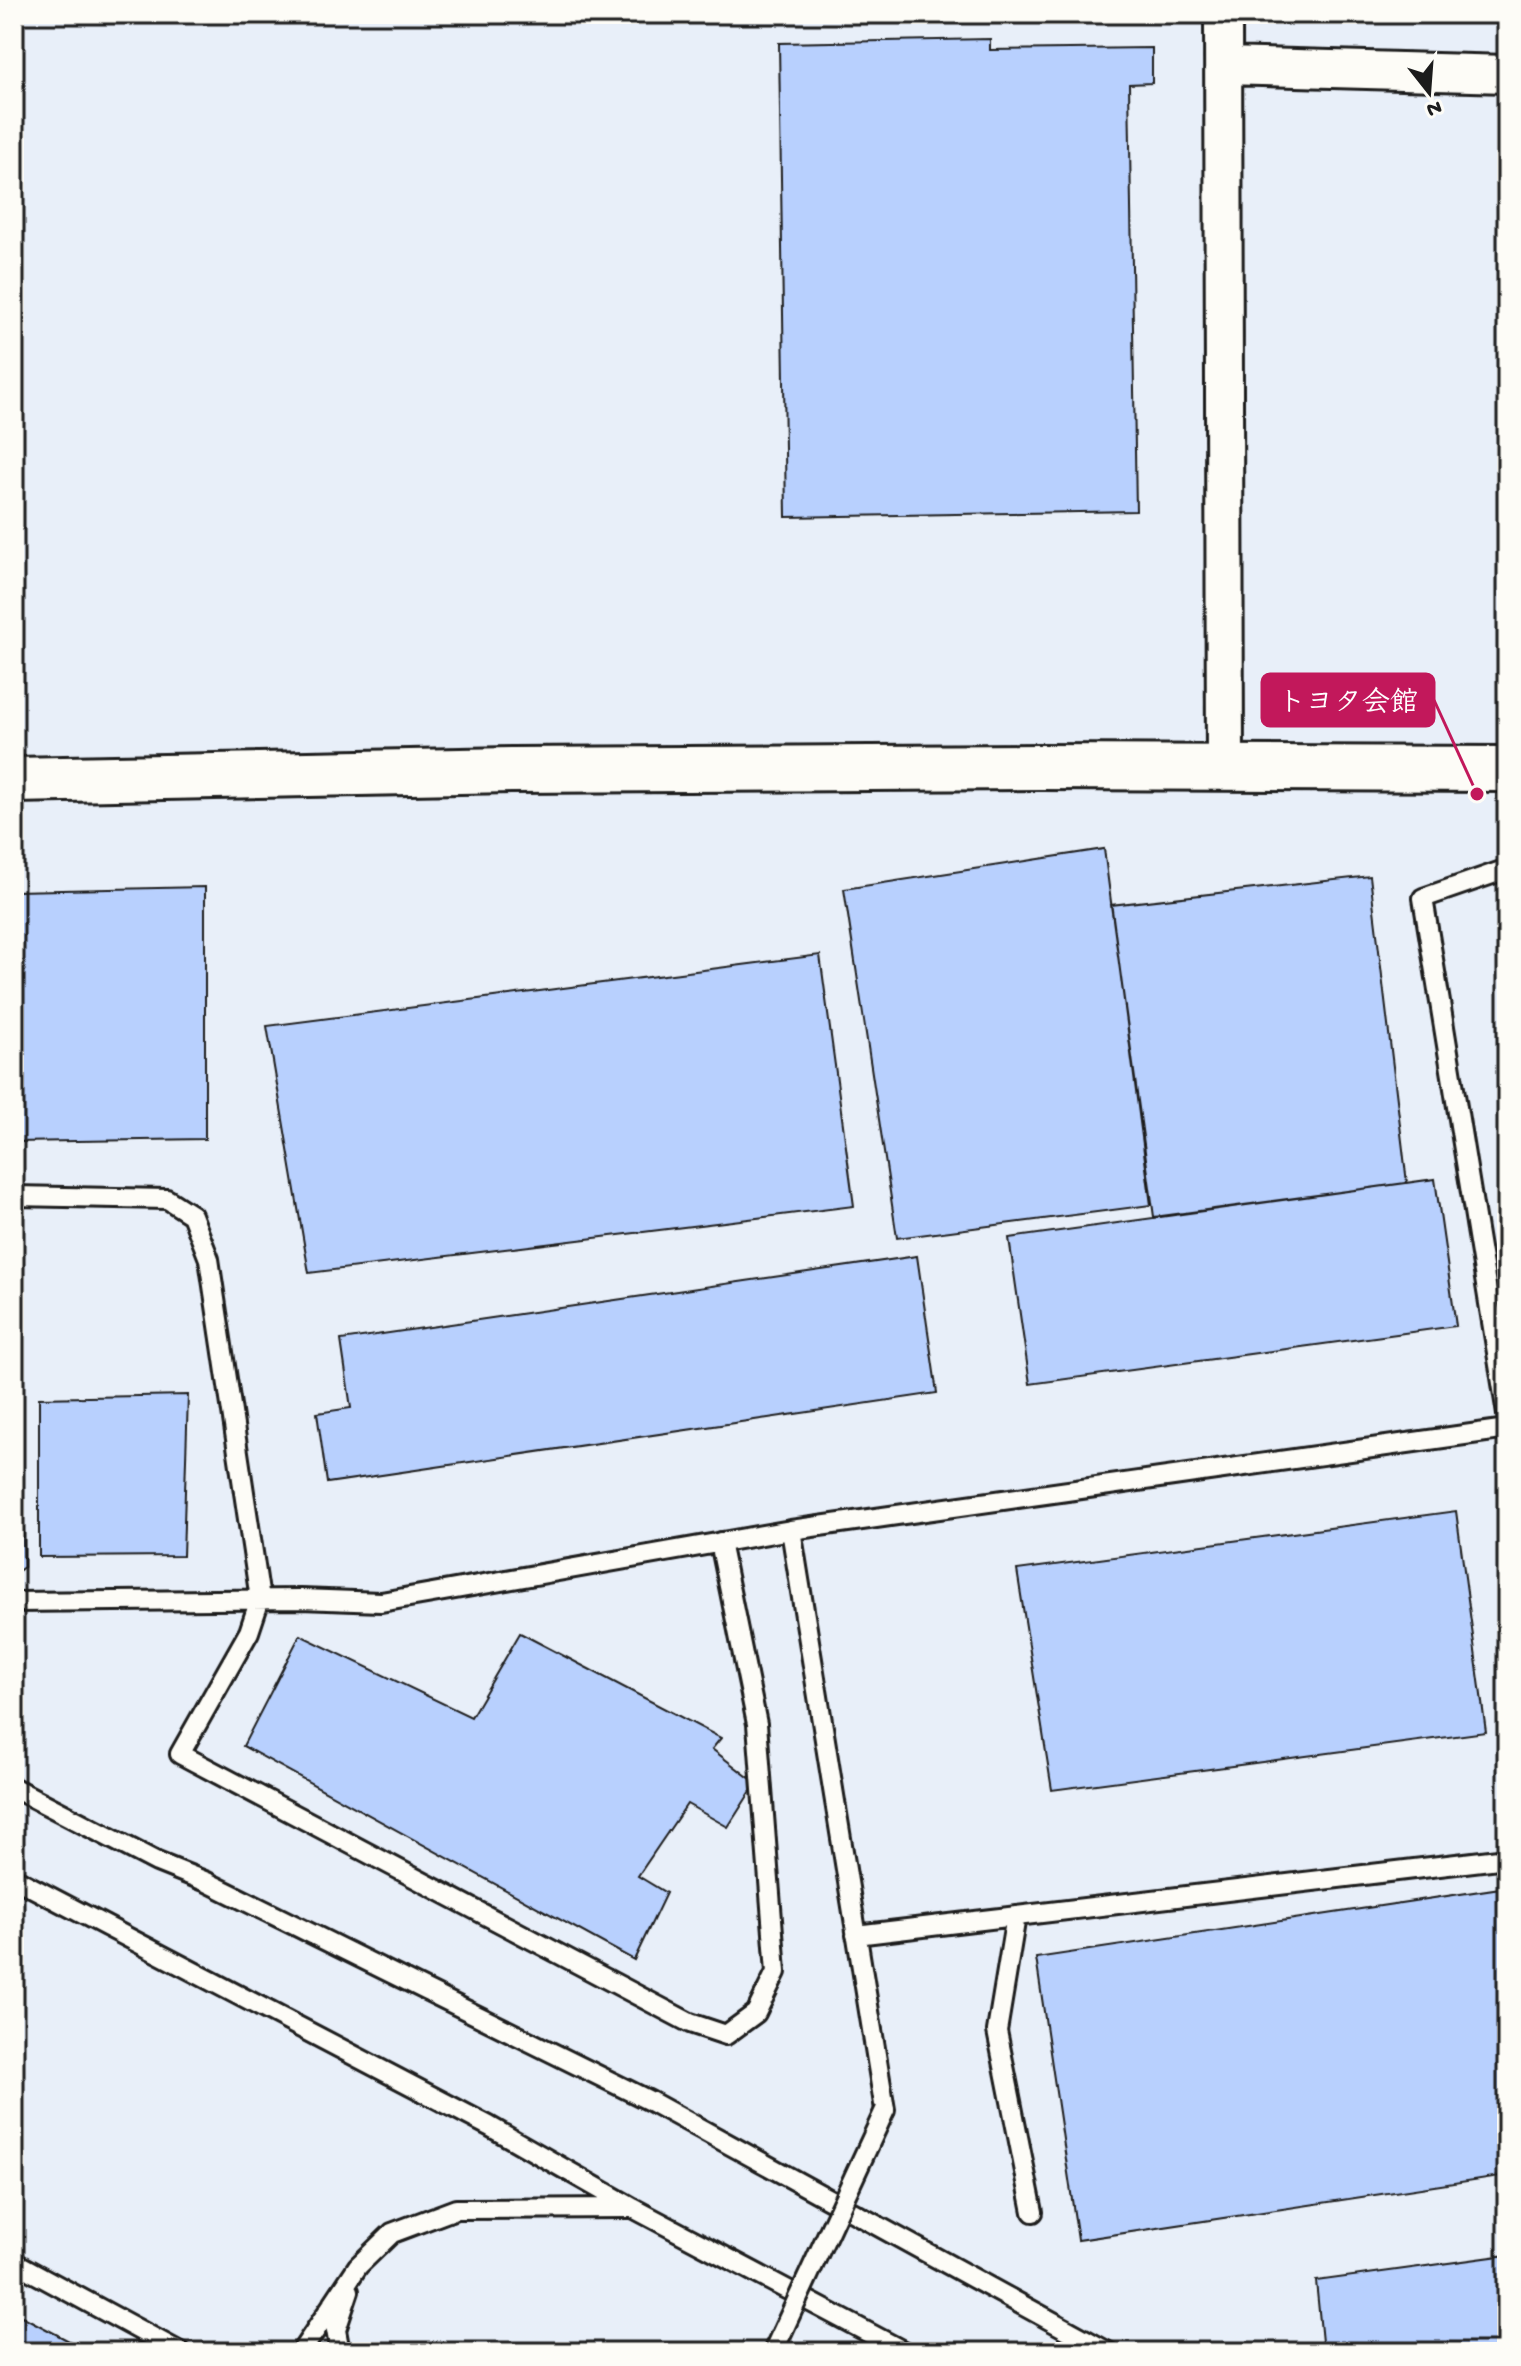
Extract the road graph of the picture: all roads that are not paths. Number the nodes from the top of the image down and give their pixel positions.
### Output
1 (1223, 14) edge
2 (1224, 66) junction
3 (1507, 74) edge
4 (1225, 768) junction
5 (1507, 769) edge
6 (14, 780) edge
7 (1507, 869) edge
8 (14, 1196) edge
9 (1507, 1414) edge
10 (1507, 1429) edge
11 (791, 1530) junction
12 (720, 1542) junction
13 (260, 1599) junction
14 (14, 1602) edge
15 (14, 1788) edge
16 (1507, 1858) edge
17 (14, 1878) edge
18 (1016, 1916) junction
19 (856, 1935) junction
20 (633, 2208) junction
21 (1033, 2212) dead end
22 (14, 2262) edge
23 (358, 2266) junction
24 (180, 2352) edge
25 (301, 2352) edge
26 (340, 2352) edge
27 (773, 2352) edge
28 (905, 2352) edge
29 (1108, 2352) edge

1 - 2 street
2 - 3 street
2 - 4 street
4 - 5 street
4 - 6 street
7 - 9 lane
8 - 13 lane
10 - 11 lane
11 - 12 lane
11 - 19 lane
12 - 13 lane
12 - 13 lane
13 - 14 lane
15 - 29 lane
16 - 18 lane
17 - 20 lane
18 - 19 lane
18 - 21 lane
19 - 27 lane, bridge
20 - 23 lane
20 - 28 lane
22 - 24 lane
23 - 25 lane
23 - 26 lane

